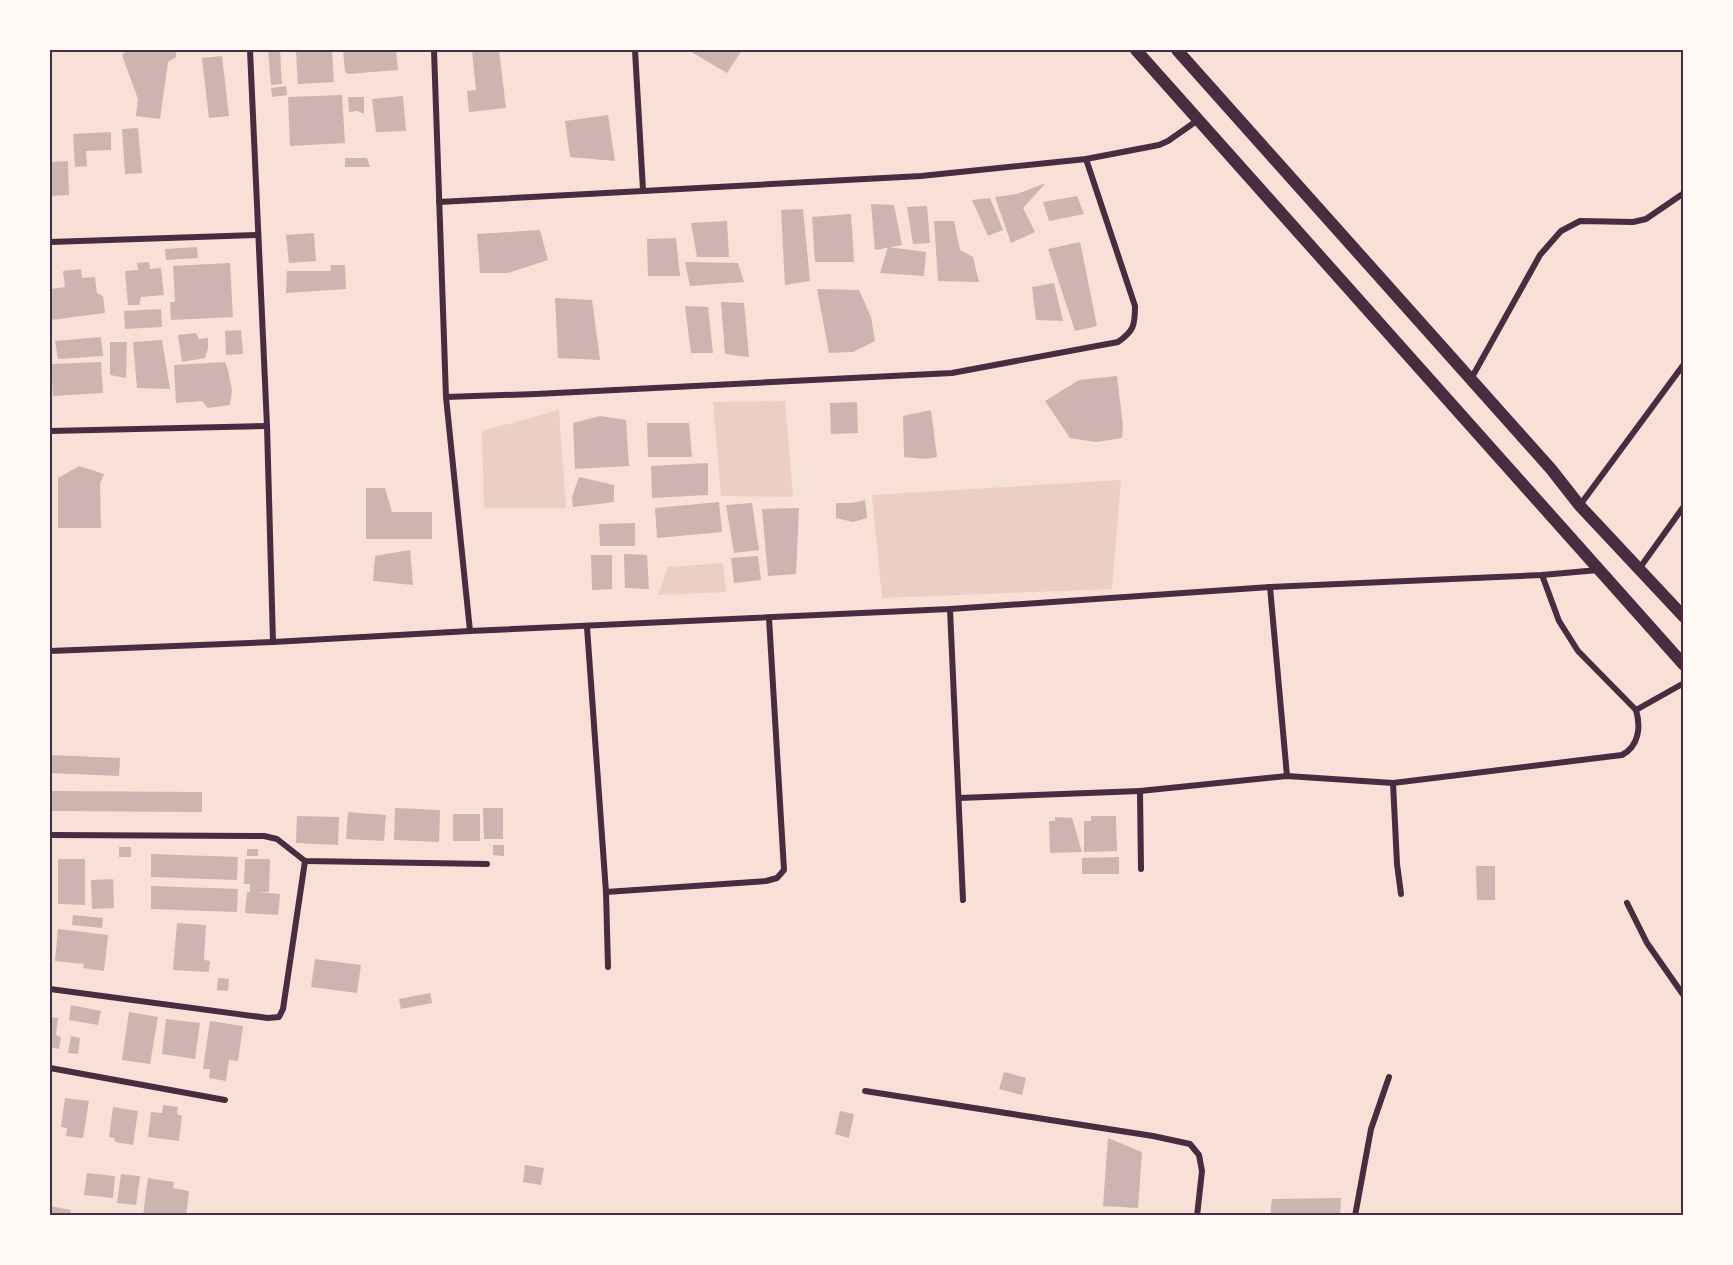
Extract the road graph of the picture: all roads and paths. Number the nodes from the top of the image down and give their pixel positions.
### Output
1 (250, 50) edge
2 (434, 50) edge
3 (635, 50) edge
4 (1136, 50) edge
5 (1177, 50) edge
6 (1198, 120) junction
7 (1086, 159) junction
8 (643, 190) junction
9 (1683, 194) edge
10 (439, 202) junction
11 (258, 236) junction
12 (50, 242) edge
13 (1683, 364) edge
14 (1471, 379) junction
15 (446, 397) junction
16 (267, 426) junction
17 (50, 431) edge
18 (1580, 506) junction
19 (1683, 506) edge
20 (1639, 568) junction
21 (1598, 570) junction
22 (1542, 575) junction
23 (1270, 587) junction
24 (950, 609) junction
25 (1683, 617) edge
26 (770, 618) junction
27 (588, 627) junction
28 (470, 631) junction
29 (273, 642) junction
30 (50, 651) edge
31 (1683, 665) edge
32 (1683, 682) edge
33 (1636, 710) junction
34 (1287, 776) junction
35 (1393, 783) junction
36 (1140, 791) junction
37 (958, 798) junction
38 (50, 835) edge
39 (305, 861) junction
40 (487, 864) dead end
41 (1141, 869) dead end
42 (606, 892) junction
43 (1401, 894) dead end
44 (963, 900) dead end
45 (1627, 903) dead end
46 (608, 967) dead end
47 (50, 989) edge
48 (1683, 996) edge
49 (50, 1068) edge
50 (1389, 1077) dead end
51 (865, 1091) dead end
52 (225, 1100) dead end
53 (1197, 1215) edge
54 (1355, 1215) edge

1 - 11 street
2 - 10 street
3 - 8 street
4 - 6 main road
5 - 14 main road
6 - 7 street
6 - 21 main road
7 - 8 street
7 - 15 street
8 - 10 street
9 - 14 street
10 - 15 street
11 - 12 street
11 - 16 street
13 - 18 street
14 - 18 main road
15 - 28 street
16 - 17 street
16 - 29 street
18 - 20 main road
19 - 20 street
20 - 25 main road
21 - 22 street
21 - 31 main road
22 - 23 street
22 - 33 street
23 - 24 street
23 - 34 street
24 - 26 street
24 - 37 street
26 - 27 street
26 - 42 street
27 - 28 street
27 - 42 street
28 - 29 street
29 - 30 street
32 - 33 street
33 - 35 street
34 - 35 street
34 - 36 street
35 - 43 street
36 - 37 street
36 - 41 street
37 - 44 street
38 - 39 street
39 - 40 street
39 - 47 street
42 - 46 street
45 - 48 street
49 - 52 street
50 - 54 street
51 - 53 street

